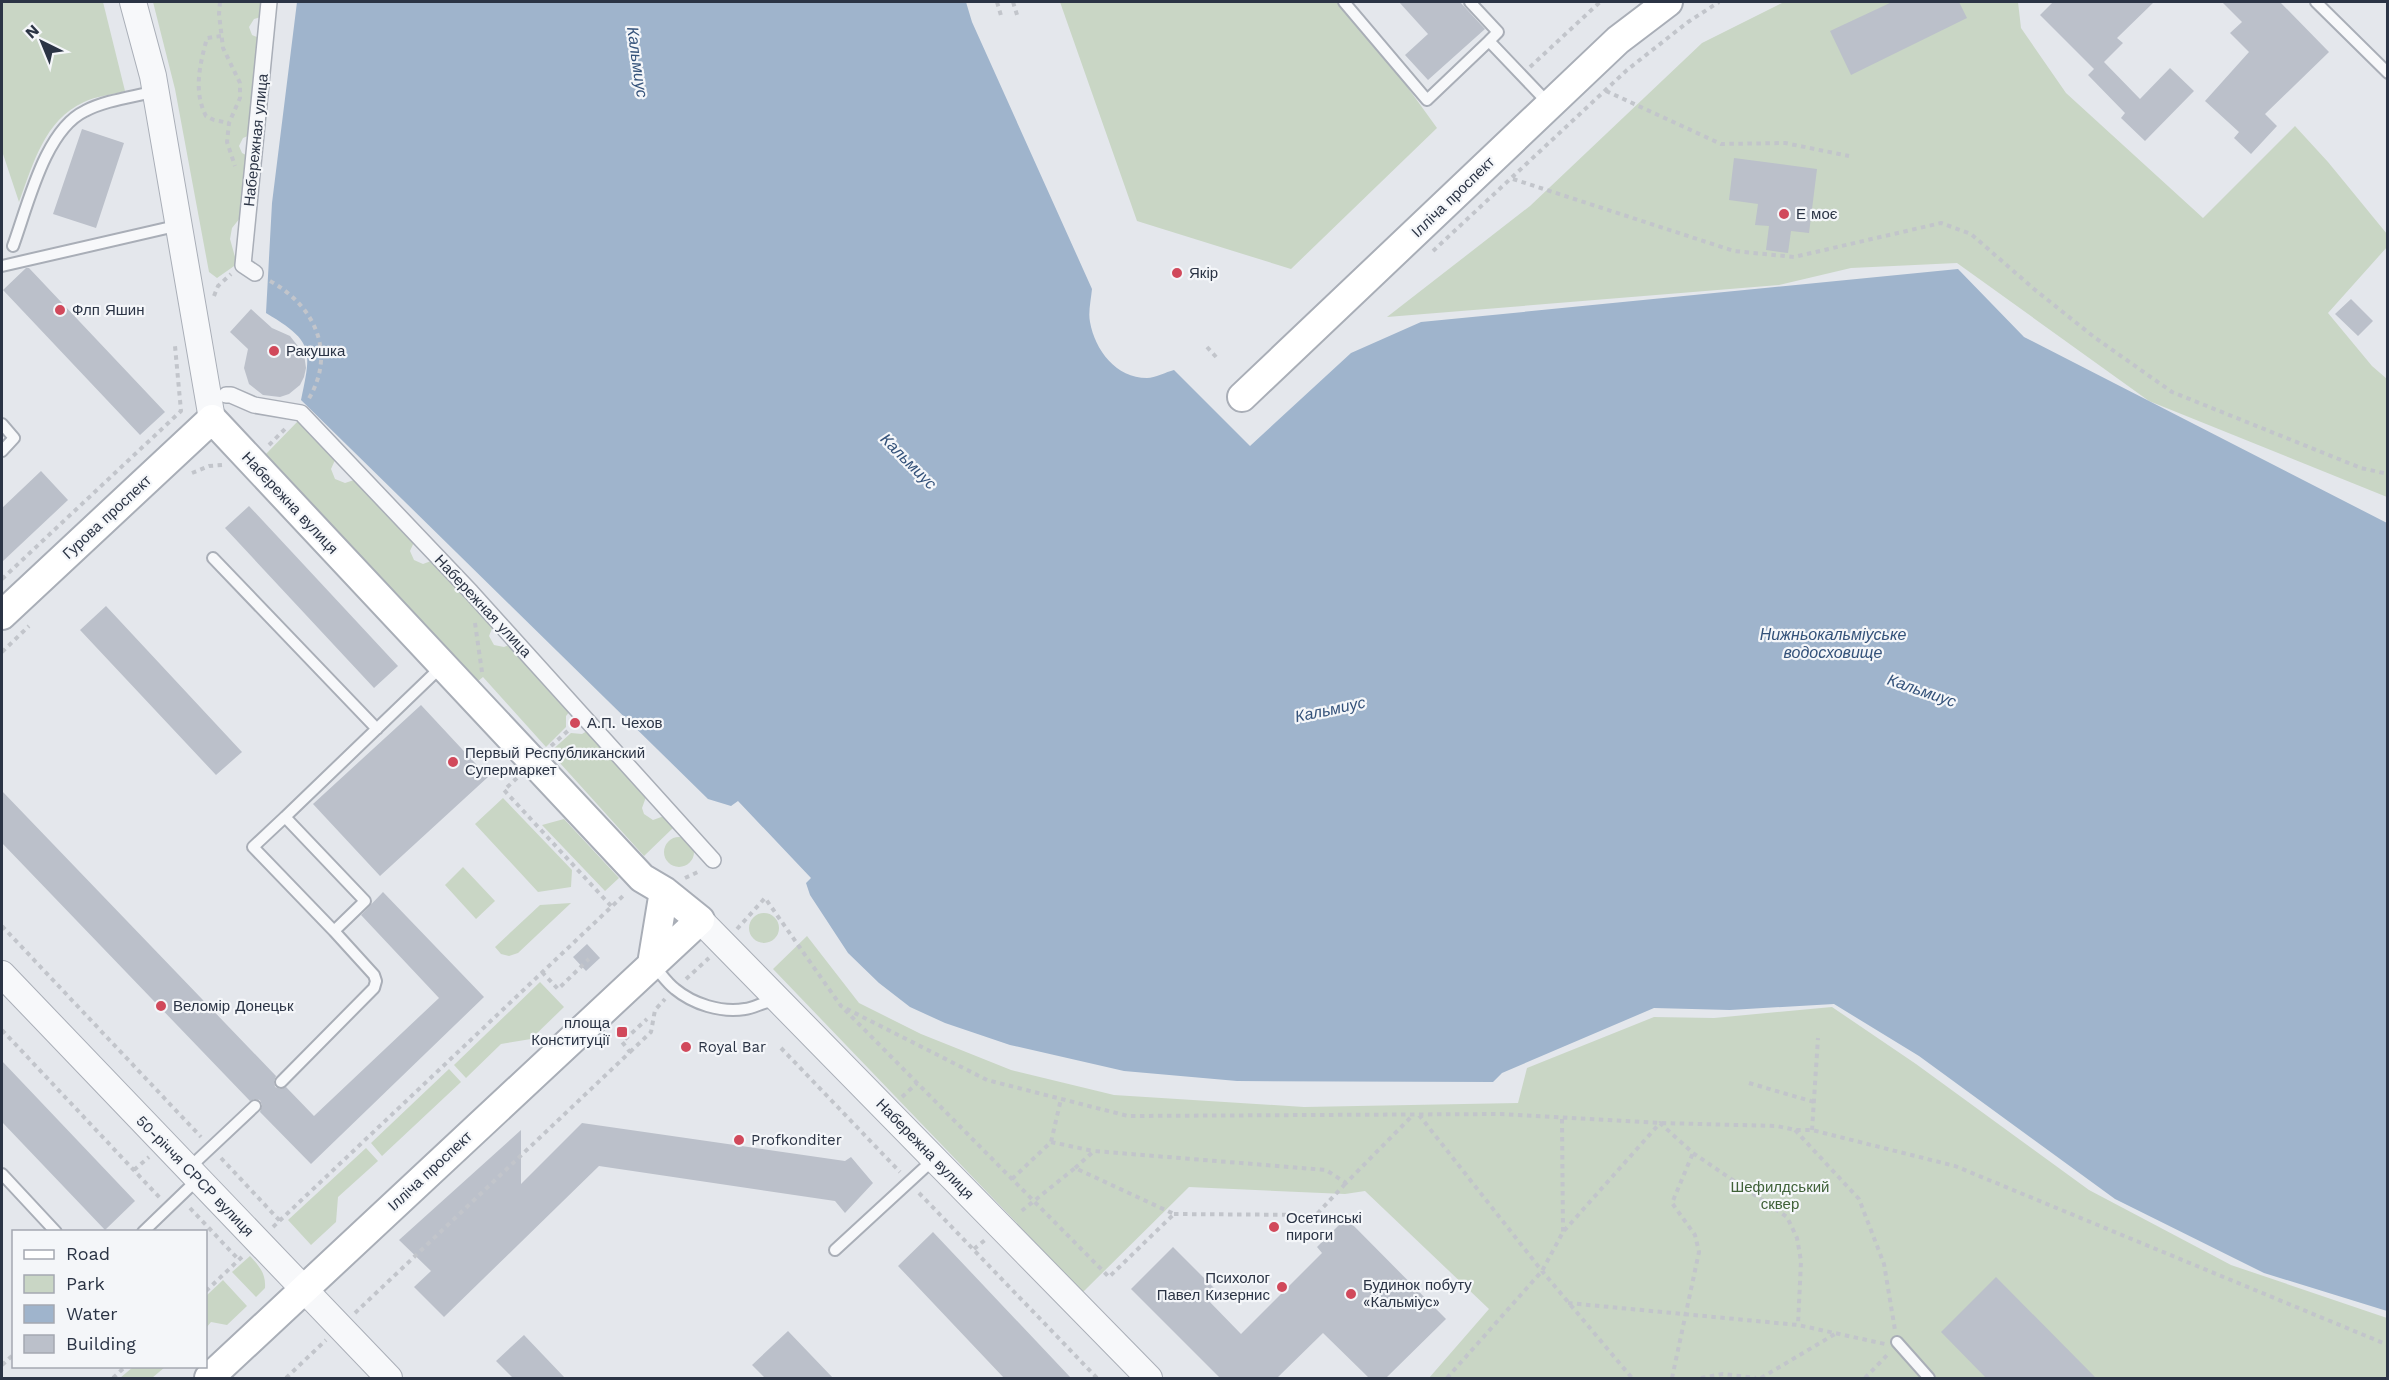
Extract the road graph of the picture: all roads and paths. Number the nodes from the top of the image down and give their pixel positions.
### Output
1 (133, 2) edge
2 (220, 2) edge
3 (269, 2) edge
4 (997, 2) edge
5 (1013, 2) edge
6 (1344, 2) edge
7 (1470, 2) edge
8 (1600, 2) edge
9 (1668, 2) edge
10 (1719, 2) edge
11 (2316, 2) edge
12 (1018, 18) dead end
13 (1002, 19) dead end
14 (221, 36) junction
15 (1489, 41) junction
16 (2388, 74) edge
17 (1522, 75) junction
18 (156, 91) junction
19 (1606, 91) junction
20 (1550, 105) junction
21 (229, 123) junction
22 (1849, 156) dead end
23 (1513, 179) junction
24 (251, 188) junction
25 (180, 225) junction
26 (13, 246) dead end
27 (1425, 259) dead end
28 (2, 266) edge
29 (249, 269) junction
30 (216, 306) dead end
31 (174, 343) dead end
32 (1208, 347) dead end
33 (1217, 358) dead end
34 (226, 395) dead end
35 (1242, 397) dead end
36 (302, 410) junction
37 (212, 419) junction
38 (2, 424) edge
39 (2, 450) edge
40 (252, 462) junction
41 (2388, 474) edge
42 (189, 475) dead end
43 (213, 558) dead end
44 (2, 579) edge
45 (2, 615) edge
46 (36, 620) dead end
47 (2, 652) edge
48 (443, 665) junction
49 (377, 729) junction
50 (504, 790) dead end
51 (285, 817) junction
52 (713, 860) dead end
53 (653, 884) junction
54 (612, 907) junction
55 (700, 920) junction
56 (2, 926) edge
57 (334, 931) junction
58 (724, 943) junction
59 (589, 959) dead end
60 (652, 964) junction
61 (542, 972) junction
62 (2, 974) edge
63 (675, 989) junction
64 (781, 1002) junction
65 (841, 1006) junction
66 (647, 1019) dead end
67 (2, 1030) edge
68 (1818, 1038) dead end
69 (781, 1048) dead end
70 (630, 1053) junction
71 (281, 1082) dead end
72 (1749, 1083) dead end
73 (1061, 1099) junction
74 (1815, 1102) junction
75 (255, 1106) dead end
76 (1416, 1114) junction
77 (1562, 1119) junction
78 (1660, 1123) junction
79 (1795, 1130) junction
80 (1812, 1130) junction
81 (1051, 1142) junction
82 (211, 1147) junction
83 (1094, 1151) junction
84 (1693, 1153) junction
85 (934, 1159) junction
86 (1075, 1168) junction
87 (2, 1173) edge
88 (193, 1174) junction
89 (1012, 1179) junction
90 (909, 1182) junction
91 (1346, 1183) junction
92 (179, 1197) junction
93 (1034, 1201) junction
94 (169, 1207) junction
95 (1174, 1214) junction
96 (280, 1221) junction
97 (54, 1230) edge
98 (145, 1230) edge
99 (1563, 1232) junction
100 (259, 1241) junction
101 (835, 1250) dead end
102 (238, 1260) junction
103 (1542, 1271) junction
104 (304, 1288) junction
105 (207, 1290) edge
106 (1568, 1302) junction
107 (1685, 1314) junction
108 (1798, 1325) junction
109 (340, 1326) junction
110 (1835, 1334) junction
111 (1897, 1342) joint
112 (2388, 1345) edge
113 (209, 1378) edge
114 (286, 1378) edge
115 (389, 1378) edge
116 (1097, 1378) edge
117 (1149, 1378) edge
118 (1447, 1378) edge
119 (1632, 1378) edge
120 (1672, 1378) edge
121 (1701, 1378) edge
122 (1759, 1378) edge
123 (1865, 1378) edge
124 (1929, 1378) edge

1 - 18 street
2 - 14 path
3 - 24 street, Набережная улица
4 - 13 path
5 - 12 path
6 - 15 lane
7 - 15 lane
8 - 17 path
9 - 20 main road, Ілліча проспект
10 - 19 path
11 - 16 lane
14 - 21 path
14 - 21 path
15 - 17 lane
17 - 20 lane
18 - 25 street
18 - 26 lane
19 - 22 path
19 - 23 path
20 - 35 main road, Ілліча проспект
21 - 24 path
23 - 27 path
23 - 41 path
24 - 29 street, Набережная улица
25 - 28 lane
25 - 37 street
29 - 30 path
29 - 36 path
31 - 44 path
32 - 33 path
34 - 36 street
36 - 40 path
36 - 52 street, Набережная улица
37 - 40 main road, Набережна вулиця
37 - 45 main road, Гурова проспект
38 - 39 lane
40 - 42 path
40 - 48 main road, Набережна вулиця
43 - 49 lane
46 - 47 path
48 - 49 lane
48 - 53 main road, Набережна вулиця
49 - 51 lane
50 - 54 path
51 - 57 lane
51 - 57 lane
53 - 54 path
53 - 55 main road
53 - 60 main road
54 - 61 path
55 - 58 street, Набережна вулиця
55 - 60 main road, Ілліча проспект
56 - 82 path
57 - 71 lane
58 - 63 path
58 - 64 street, Набережна вулиця
58 - 65 path
59 - 61 path
60 - 63 lane
60 - 104 main road, Ілліча проспект
61 - 96 path
62 - 88 street, 50-річчя СРСР вулиця
63 - 64 lane
63 - 70 path
64 - 85 street, Набережна вулиця
65 - 73 path
65 - 89 path
66 - 70 path
67 - 94 path
68 - 74 path
69 - 90 path
70 - 109 path
72 - 74 path
73 - 76 path
73 - 81 path
74 - 80 path
75 - 82 lane
76 - 77 path
76 - 91 path
76 - 103 path
77 - 78 path
77 - 99 path
78 - 79 path
78 - 84 path
78 - 99 path
79 - 80 path
79 - 111 path
80 - 112 path
81 - 83 path
81 - 89 path
82 - 88 lane
82 - 96 path
83 - 86 path
83 - 91 path
84 - 107 path
84 - 108 path
85 - 90 lane
85 - 117 street, Набережна вулиця
86 - 93 path
86 - 95 path
87 - 97 lane
88 - 92 lane
88 - 100 street, 50-річчя СРСР вулиця
89 - 93 path
90 - 101 lane
90 - 116 path
91 - 95 path
92 - 94 lane
92 - 102 path
93 - 95 path
94 - 98 lane
96 - 100 path
99 - 103 path
100 - 102 path
100 - 104 street, 50-річчя СРСР вулиця
102 - 105 path
103 - 106 path
103 - 118 path
104 - 109 street, 50-річчя СРСР вулиця
104 - 113 main road, Ілліча проспект
106 - 107 path
106 - 119 path
107 - 108 path
107 - 120 path
108 - 110 path
109 - 114 path
109 - 115 street, 50-річчя СРСР вулиця
110 - 122 path
110 - 123 path
111 - 124 lane
121 - 122 path

